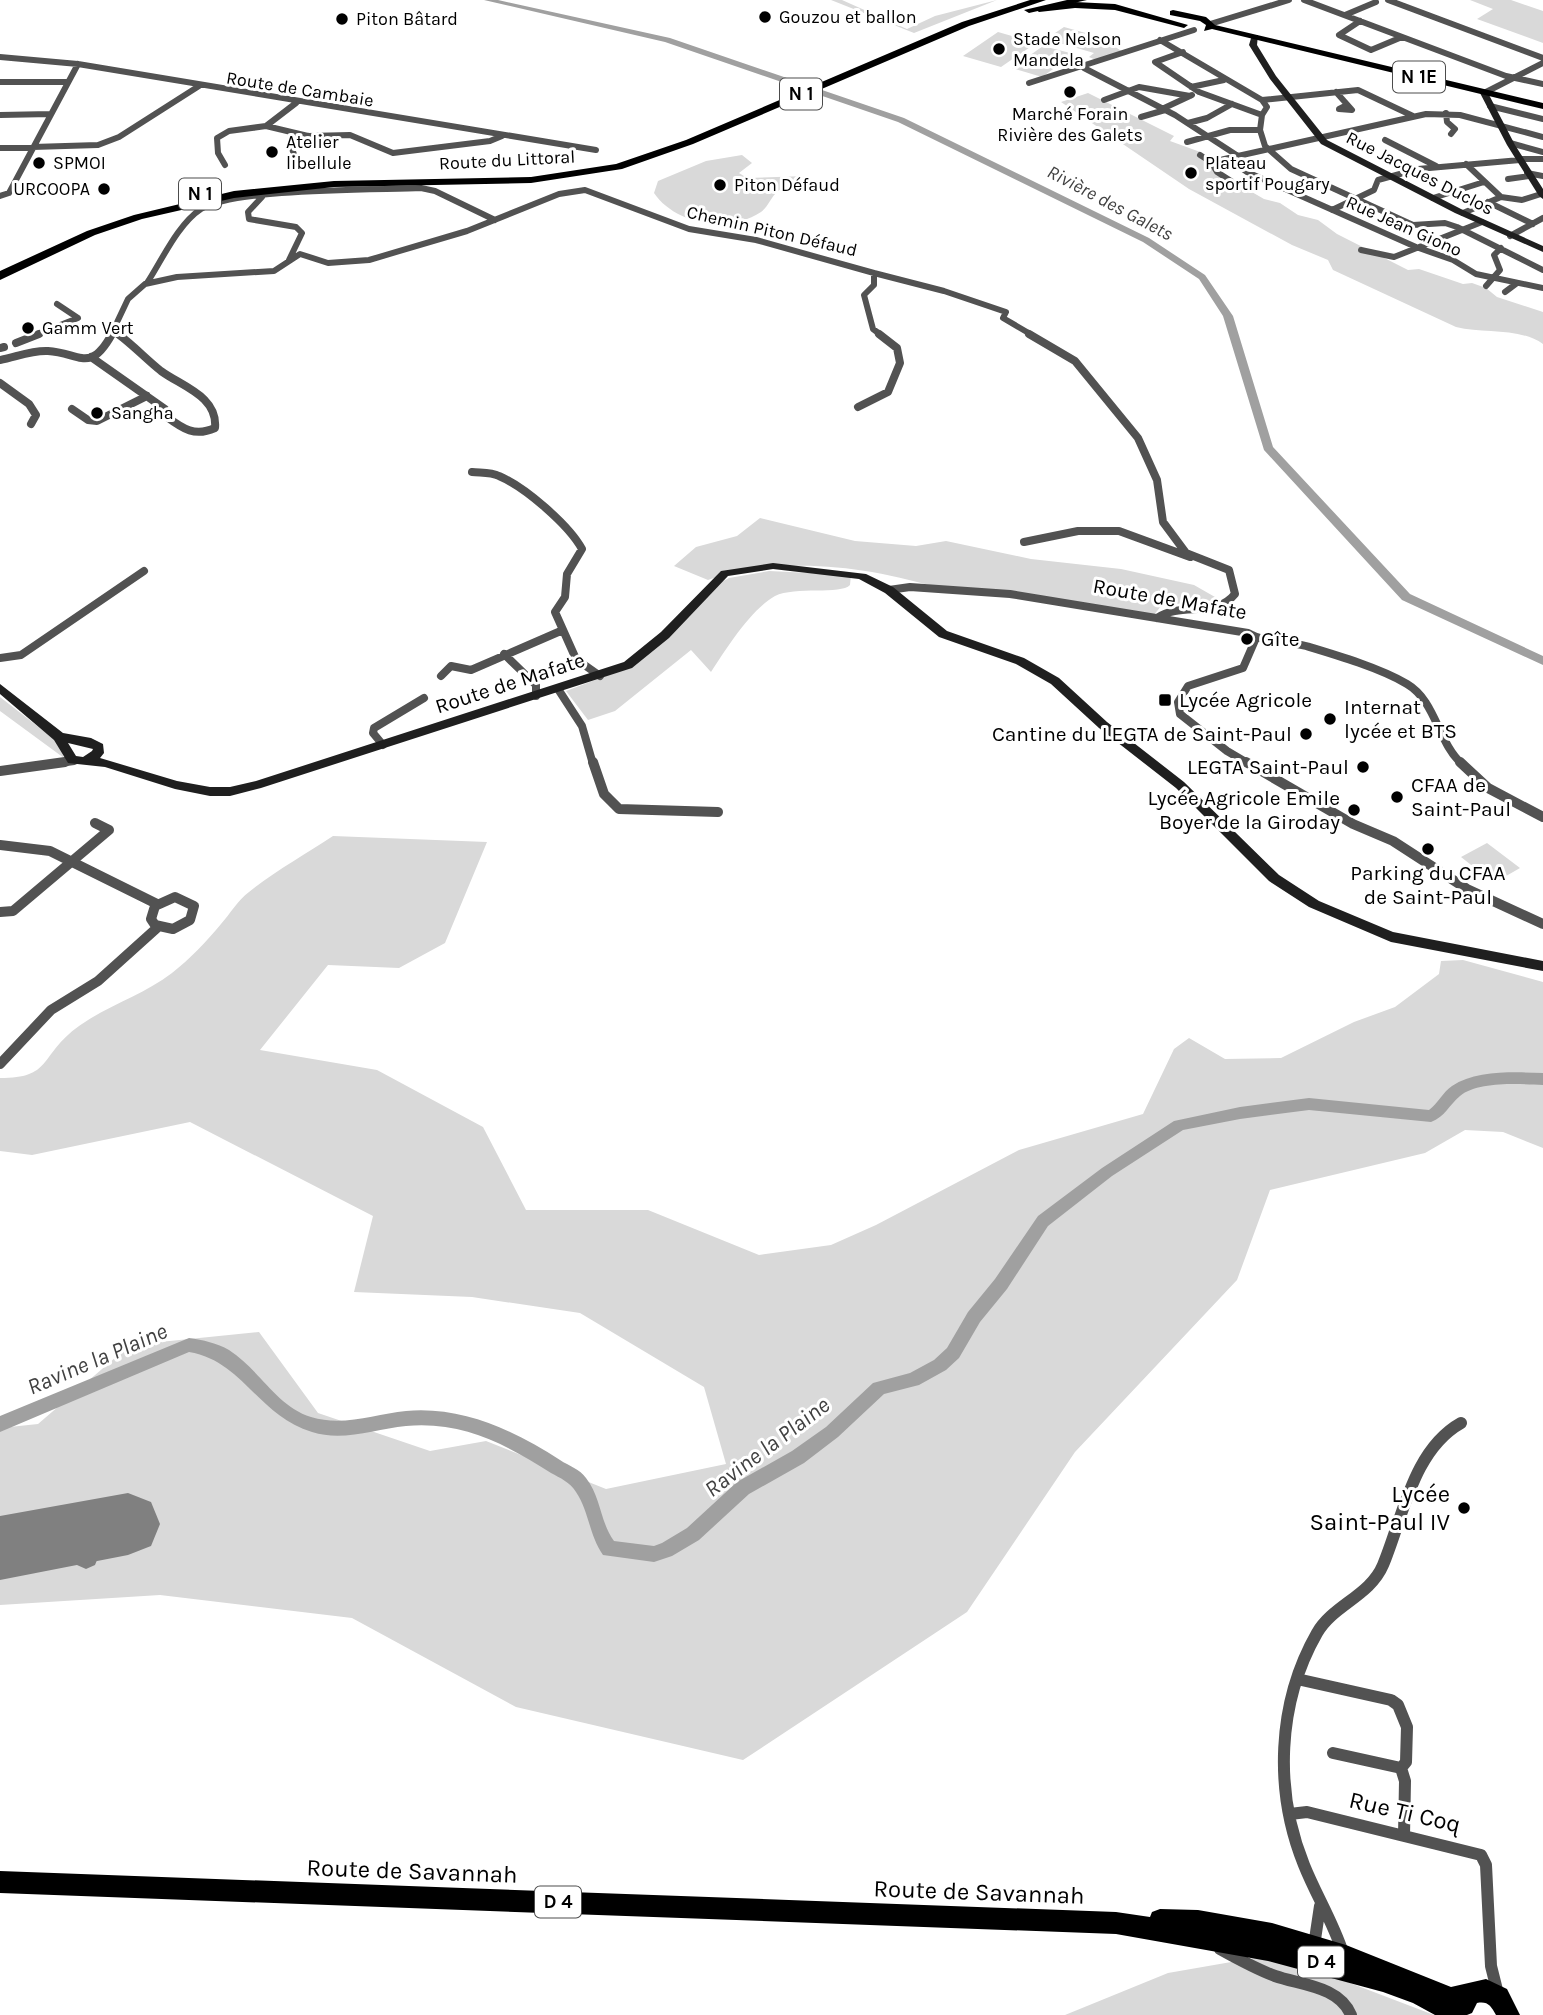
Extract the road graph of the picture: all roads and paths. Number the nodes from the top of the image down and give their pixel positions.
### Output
1 (1008, 0) edge
2 (1028, 0) edge
3 (1084, 0) edge
4 (1111, 0) edge
5 (1118, 0) edge
6 (1289, 0) edge
7 (1304, 0) edge
8 (1388, 0) edge
9 (1376, 2) dead end
10 (1142, 3) edge
11 (1038, 4) edge
12 (1345, 15) junction
13 (1227, 19) junction
14 (1360, 21) junction
15 (1209, 25) junction
16 (1187, 26) junction
17 (933, 32) junction
18 (1248, 35) junction
19 (1402, 37) junction
20 (1160, 40) junction
21 (906, 46) junction
22 (1183, 52) junction
23 (0, 57) edge
24 (1543, 60) edge
25 (78, 64) junction
26 (1084, 68) junction
27 (1513, 78) junction
28 (1224, 80) junction
29 (0, 82) edge
30 (68, 82) junction
31 (1028, 83) dead end
32 (1157, 83) dead end
33 (1543, 84) edge
34 (199, 86) junction
35 (1191, 87) junction
36 (1151, 88) junction
37 (1128, 92) junction
38 (1199, 92) junction
39 (1336, 92) junction
40 (1484, 93) junction
41 (1190, 96) junction
42 (1287, 97) junction
43 (1104, 100) dead end
44 (1262, 100) junction
45 (296, 103) junction
46 (1232, 104) junction
47 (1345, 106) dead end
48 (1490, 106) junction
49 (1543, 106) edge
50 (1163, 110) junction
51 (1446, 113) junction
52 (51, 114) junction
53 (0, 115) edge
54 (1262, 115) junction
55 (1413, 116) junction
56 (1140, 117) dead end
57 (1543, 119) edge
58 (1188, 123) junction
59 (1499, 123) junction
60 (266, 126) junction
61 (1260, 130) junction
62 (1451, 134) dead end
63 (502, 135) junction
64 (1206, 135) junction
65 (307, 136) junction
66 (1543, 137) edge
67 (690, 138) junction
68 (1321, 139) junction
69 (1385, 139) dead end
70 (1187, 142) dead end
71 (1510, 143) junction
72 (0, 148) edge
73 (32, 148) junction
74 (596, 150) dead end
75 (1269, 150) junction
76 (1543, 152) edge
77 (1200, 155) dead end
78 (1238, 156) junction
79 (295, 158) dead end
80 (1520, 159) junction
81 (1543, 159) edge
82 (1212, 162) junction
83 (225, 164) dead end
84 (1466, 164) junction
85 (1436, 166) junction
86 (1528, 174) junction
87 (1389, 176) junction
88 (1543, 176) edge
89 (1508, 179) dead end
90 (1483, 182) junction
91 (1242, 188) dead end
92 (1542, 195) edge
93 (0, 196) edge
94 (262, 197) junction
95 (1356, 197) junction
96 (1501, 197) junction
97 (1433, 198) junction
98 (1488, 202) junction
99 (1332, 210) junction
100 (1463, 213) junction
101 (1543, 218) edge
102 (495, 220) junction
103 (1482, 222) junction
104 (1533, 224) junction
105 (1459, 228) junction
106 (1510, 236) junction
107 (1416, 247) junction
108 (1501, 248) junction
109 (1543, 249) edge
110 (1361, 250) dead end
111 (286, 267) junction
112 (0, 268) edge
113 (1543, 270) edge
114 (874, 273) junction
115 (0, 276) edge
116 (1493, 278) junction
117 (147, 283) junction
118 (1517, 283) junction
119 (1486, 286) dead end
120 (1543, 288) edge
121 (1505, 292) dead end
122 (57, 304) dead end
123 (114, 331) junction
124 (16, 342) dead end
125 (91, 358) junction
126 (0, 360) edge
127 (0, 383) edge
128 (148, 396) junction
129 (858, 407) dead end
130 (72, 409) dead end
131 (31, 424) dead end
132 (472, 472) dead end
133 (1024, 541) dead end
134 (1190, 557) junction
135 (144, 571) dead end
136 (894, 593) junction
137 (1157, 618) junction
138 (563, 629) junction
139 (1256, 638) junction
140 (504, 654) junction
141 (0, 658) edge
142 (441, 676) dead end
143 (600, 676) junction
144 (0, 688) edge
145 (558, 689) junction
146 (536, 696) junction
147 (424, 698) dead end
148 (59, 737) junction
149 (83, 742) junction
150 (383, 745) junction
151 (99, 750) junction
152 (71, 756) junction
153 (89, 760) junction
154 (113, 763) junction
155 (0, 771) edge
156 (718, 812) dead end
157 (1543, 817) edge
158 (95, 822) dead end
159 (0, 845) edge
160 (73, 861) junction
161 (157, 904) junction
162 (0, 912) edge
163 (1543, 924) edge
164 (158, 927) junction
165 (1543, 966) edge
166 (2, 1058) edge
167 (1461, 1423) dead end
168 (1297, 1679) junction
169 (1333, 1752) dead end
170 (1401, 1768) junction
171 (1290, 1814) junction
172 (1404, 1836) junction
173 (0, 1882) edge
174 (1319, 1899) junction
175 (1116, 1923) junction
176 (1219, 1938) junction
177 (1329, 1958) junction
178 (1487, 2006) edge
179 (1351, 2015) edge

1 - 17 highway
2 - 17 highway, Route du Littoral / N 1
3 - 4 main road
3 - 11 highway, Route du Littoral
5 - 16 main road
6 - 13 street
7 - 12 street
8 - 24 street
9 - 12 street
10 - 16 main road
11 - 16 main road
11 - 21 highway, Route du Littoral / N 1
12 - 14 street
13 - 15 street
13 - 18 main road
14 - 19 street
14 - 19 street
15 - 16 main road
15 - 18 main road, N 1E
16 - 20 street
17 - 21 highway, Route du Littoral / N 1
18 - 40 main road, N 1E
18 - 42 main road, Rue Jacques Duclos
19 - 27 street
20 - 22 street
20 - 26 street
21 - 67 highway, Route du Littoral / N 1
22 - 28 street
22 - 35 street
23 - 25 street, Route de Cambaie
24 - 27 street
25 - 30 street
25 - 34 street, Route de Cambaie
26 - 31 street
26 - 37 street, Rue Jean Giono
27 - 33 street
27 - 40 street
28 - 35 street
28 - 44 street
29 - 30 street
30 - 52 street
32 - 36 street
34 - 45 street, Route de Cambaie
34 - 73 street
35 - 38 street
36 - 37 street
36 - 41 street
37 - 43 street
37 - 50 street, Rue Jean Giono
38 - 41 street
38 - 46 street
39 - 42 street
39 - 47 street
39 - 55 street
40 - 48 main road
40 - 49 main road, N 1E
41 - 50 street
42 - 44 street
42 - 68 main road, Rue Jacques Duclos
44 - 54 street
45 - 60 street
45 - 63 street, Route de Cambaie
46 - 54 street
46 - 58 street
48 - 57 street
48 - 59 main road
50 - 56 street
50 - 58 street, Rue Jean Giono
51 - 55 street
51 - 59 street
51 - 62 street
52 - 53 street
52 - 73 street
54 - 61 street
55 - 68 street
58 - 64 street, Rue Jean Giono
59 - 66 street
59 - 71 main road
60 - 65 street
60 - 83 street
61 - 64 street
61 - 75 street
63 - 65 street
63 - 74 street, Route de Cambaie
64 - 70 street
64 - 78 street, Rue Jean Giono
65 - 79 street
67 - 112 highway, Route du Littoral / N 1
67 - 115 highway, Route du Littoral / N 1
68 - 75 street
68 - 87 main road, Rue Jacques Duclos
69 - 85 street
71 - 76 street
71 - 80 main road
72 - 73 street
73 - 93 street
75 - 78 street
75 - 95 street
77 - 82 street
78 - 82 street
78 - 99 street, Rue Jean Giono
80 - 81 street
80 - 84 street
80 - 86 main road
82 - 91 street
84 - 85 street
84 - 90 street
85 - 87 street
86 - 88 street
86 - 89 street
86 - 92 main road
87 - 95 street
87 - 97 main road, Rue Jacques Duclos
90 - 96 street
90 - 97 street
92 - 96 street
94 - 102 street
94 - 111 street
94 - 117 street
95 - 99 street
95 - 105 street
96 - 98 street
97 - 100 main road, Rue Jacques Duclos
98 - 100 street
98 - 104 street
99 - 107 street, Rue Jean Giono
100 - 103 main road, Rue Jacques Duclos
101 - 104 street
102 - 111 street, Chemin Piton Défaud
102 - 114 street, Chemin Piton Défaud
103 - 105 street
103 - 106 main road, Rue Jacques Duclos
104 - 106 street
105 - 107 street
105 - 108 street
106 - 109 main road, Rue Jacques Duclos
107 - 110 street
107 - 116 street, Rue Jean Giono
108 - 113 street
108 - 116 street
111 - 117 street, Chemin Piton Défaud
114 - 129 street, Chemin Piton Défaud
114 - 134 street
116 - 118 street, Rue Jean Giono
116 - 119 street
117 - 123 street
118 - 120 street, Rue Jean Giono
118 - 121 street
122 - 124 street
123 - 125 street
123 - 128 street
125 - 126 street
125 - 128 street
127 - 131 street
128 - 130 street
132 - 138 street
133 - 134 street
134 - 137 street
135 - 141 street
136 - 137 street, Route de Mafate
136 - 143 main road, Route de Mafate
136 - 165 main road, Route de Mafate
137 - 139 street, Route de Mafate
138 - 140 street
138 - 143 street
139 - 157 street
139 - 163 street, Route de Mafate
140 - 142 street
140 - 146 street
143 - 145 main road, Route de Mafate
144 - 148 main road
145 - 146 main road, Route de Mafate
145 - 156 street
146 - 150 main road, Route de Mafate
147 - 150 street
148 - 149 main road
148 - 152 main road
149 - 151 main road, Route de Mafate
149 - 152 main road
150 - 154 main road, Route de Mafate
151 - 153 main road
151 - 154 main road, Route de Mafate
152 - 153 main road, Route de Mafate
152 - 155 street
153 - 154 main road, Route de Mafate
158 - 160 street
159 - 160 street
160 - 161 street
160 - 162 street
161 - 164 street
161 - 164 street
164 - 166 street
167 - 168 street
168 - 170 street
168 - 171 street
169 - 170 street
170 - 172 street
171 - 172 street, Rue Ti Coq
171 - 174 street
172 - 178 street, Rue Ti Coq
173 - 175 main road, Route de Savannah / D 4
174 - 177 street
174 - 177 street
175 - 176 main road, D 4
175 - 177 main road, D 4
176 - 177 main road, D 4
176 - 179 street
177 - 178 main road, D 4

